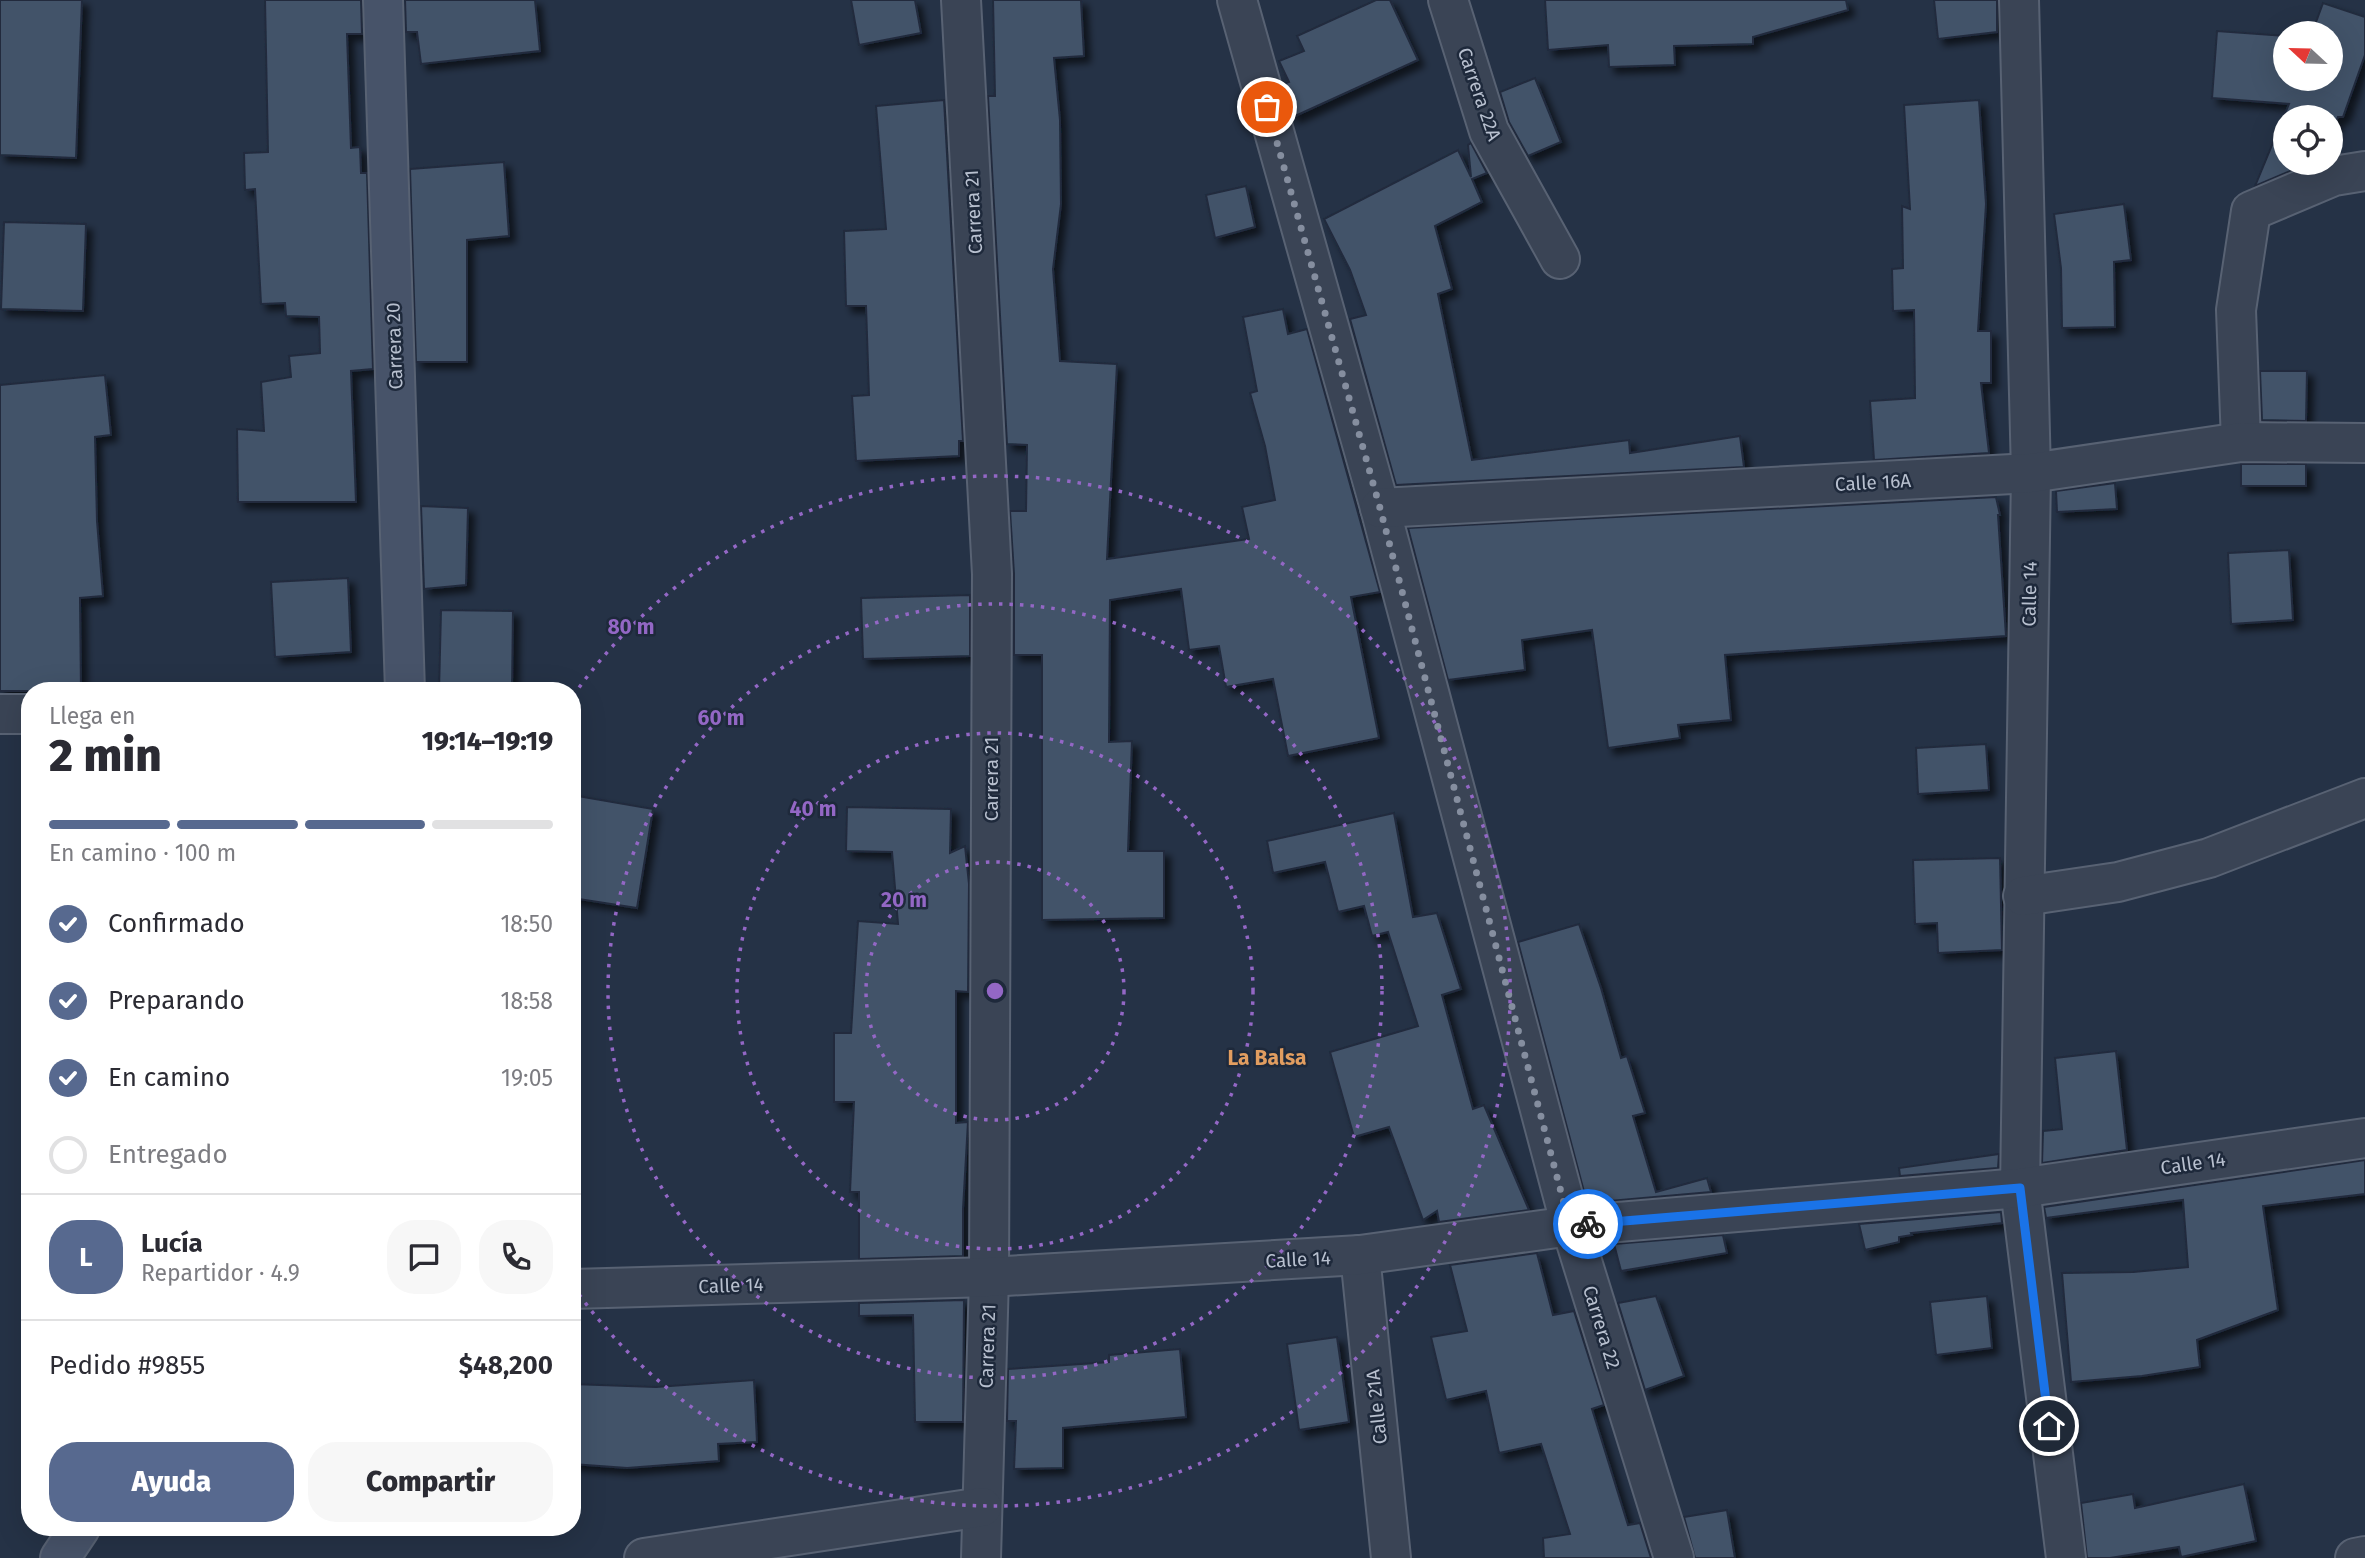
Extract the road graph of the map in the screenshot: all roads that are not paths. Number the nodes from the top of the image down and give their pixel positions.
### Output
1 (383, 0) edge
2 (961, 0) edge
3 (1237, 0) edge
4 (1448, 0) edge
5 (2019, 0) edge
6 (2365, 171) edge
7 (1560, 259) dead end
8 (2241, 442) junction
9 (2365, 443) edge
10 (2031, 473) junction
11 (1380, 508) junction
12 (405, 682) edge
13 (0, 714) edge
14 (21, 714) edge
15 (2365, 798) edge
16 (2023, 897) junction
17 (2365, 1138) edge
18 (2020, 1188) junction
19 (1570, 1226) junction
20 (1360, 1255) junction
21 (989, 1278) junction
22 (581, 1289) edge
23 (982, 1507) junction
24 (75, 1536) edge
25 (2365, 1556) edge
26 (60, 1558) edge
27 (643, 1558) edge
28 (981, 1558) edge
29 (1391, 1558) edge
30 (1674, 1558) edge
31 (2066, 1558) edge
32 (2356, 1558) edge

1 - 12 street, Carrera 20
2 - 21 street, Carrera 21
3 - 11 street, Carrera 22
4 - 7 street, Carrera 22A
5 - 10 street, Calle 14
6 - 8 street
8 - 9 street, Calle 16A
8 - 10 street, Calle 16A
10 - 11 street, Calle 16A
10 - 16 street, Calle 14
11 - 19 street, Carrera 22
13 - 14 street
15 - 16 street
16 - 18 street, Calle 14
17 - 18 street, Calle 14
18 - 19 street, Calle 14
18 - 31 street, Calle 14
19 - 20 street, Calle 14
19 - 30 street, Carrera 22
20 - 21 street, Calle 14
20 - 29 street, Calle 21A
21 - 22 street, Calle 14
21 - 23 street, Carrera 21
23 - 27 street
23 - 28 street, Carrera 21
24 - 26 street
25 - 32 street

